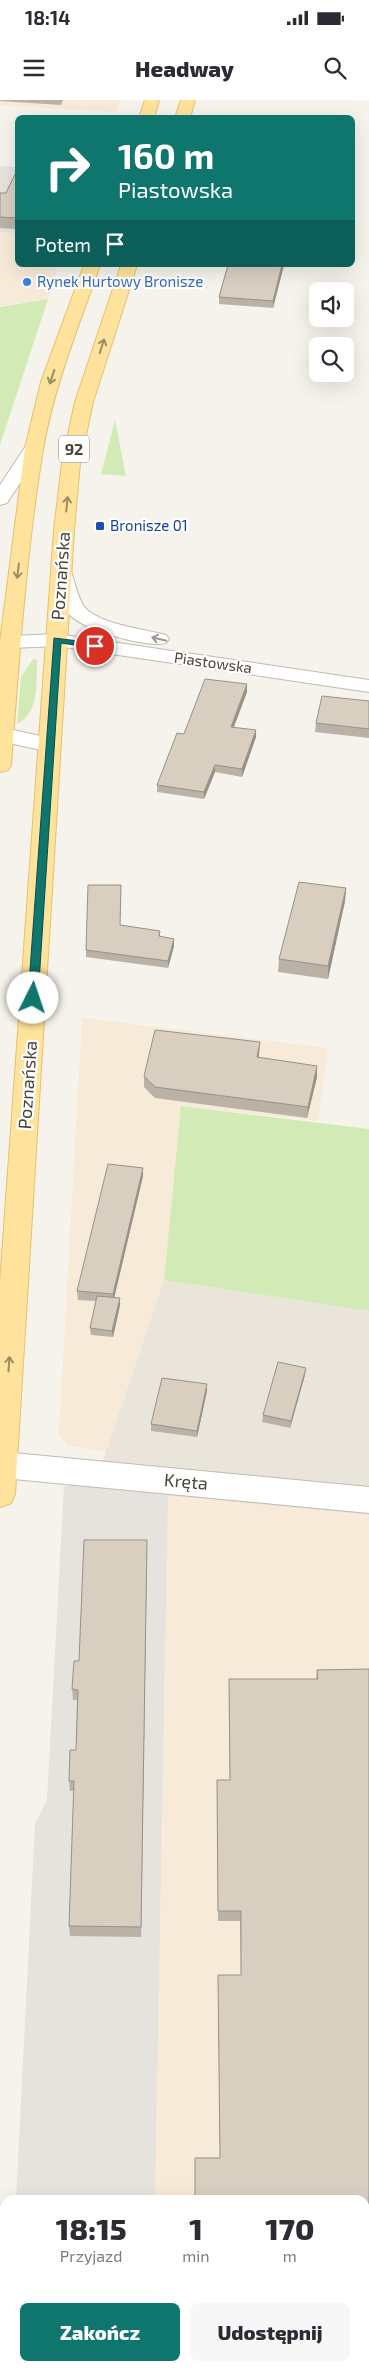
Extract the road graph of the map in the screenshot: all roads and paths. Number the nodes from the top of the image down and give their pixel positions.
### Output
1 (152, 100) edge
2 (188, 100) edge
3 (147, 115) edge
4 (183, 115) edge
5 (91, 267) edge
6 (128, 267) edge
7 (34, 448) junction
8 (0, 499) edge
9 (61, 572) junction
10 (57, 640) junction
11 (11, 642) junction
12 (4, 674) edge
13 (343, 682) junction
14 (369, 686) edge
15 (50, 745) junction
16 (1, 747) edge
17 (1, 1480) edge
18 (369, 1500) edge

1 - 3 main road
2 - 4 main road
5 -> 7 main road, 92
9 -> 6 main road, Poznańska / 92
7 - 8 street
7 -> 11 main road, 92
9 - 10 main road, Poznańska / 92
13 -> 9 street
10 - 11 street, Piastowska
10 - 13 street, Piastowska
10 - 15 main road, Poznańska / 92
11 - 12 main road, 92
12 - 16 main road, 92
13 - 14 street, Piastowska
15 - 16 street
17 -> 15 main road, Poznańska / 92
17 - 18 street, Kręta

